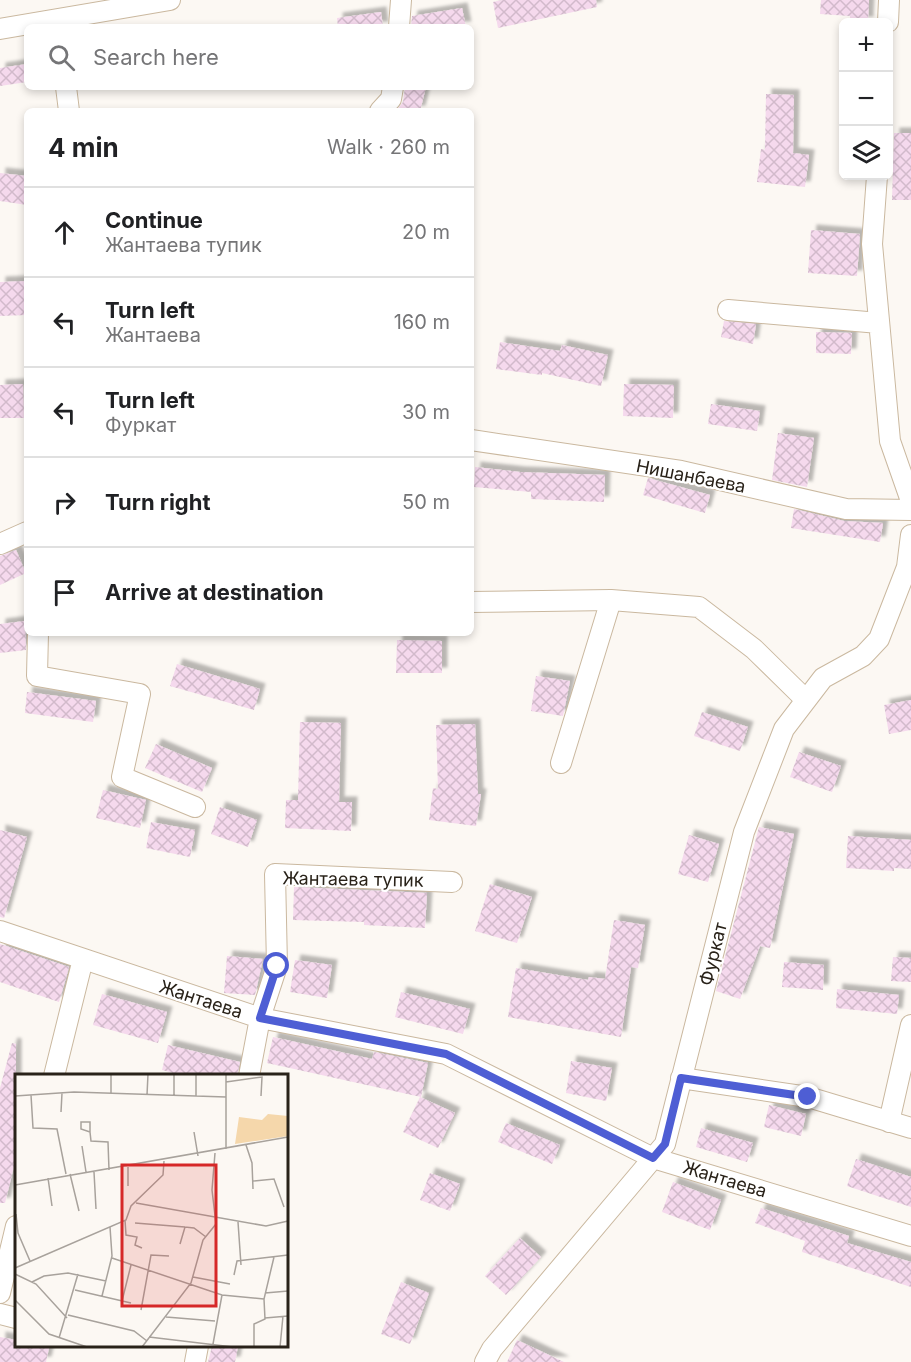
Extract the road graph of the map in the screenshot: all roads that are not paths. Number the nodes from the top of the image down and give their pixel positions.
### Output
1 (170, 0) edge
2 (401, 0) edge
3 (889, 0) edge
4 (888, 18) edge
5 (57, 23) edge
6 (399, 24) edge
7 (24, 26) edge
8 (0, 29) edge
9 (66, 90) edge
10 (393, 90) edge
11 (69, 108) edge
12 (383, 108) edge
13 (877, 180) edge
14 (728, 310) dead end
15 (879, 323) junction
16 (474, 440) edge
17 (911, 501) edge
18 (911, 510) edge
19 (24, 536) edge
20 (911, 536) edge
21 (0, 544) edge
22 (611, 600) junction
23 (474, 602) edge
24 (38, 636) edge
25 (806, 700) junction
26 (561, 764) dead end
27 (195, 807) dead end
28 (452, 882) dead end
29 (0, 931) edge
30 (83, 959) junction
31 (260, 1018) junction
32 (911, 1025) edge
33 (54, 1074) edge
34 (249, 1074) edge
35 (681, 1078) junction
36 (890, 1122) junction
37 (911, 1128) edge
38 (653, 1158) junction
39 (15, 1230) edge
40 (911, 1236) edge
41 (0, 1293) edge
42 (0, 1314) edge
43 (15, 1318) edge
44 (198, 1347) edge
45 (195, 1362) edge
46 (485, 1362) edge

1 - 5 street
2 - 6 street
3 - 4 street
7 - 8 street
9 - 11 street
10 - 12 street
13 - 15 street
14 - 15 street
15 - 17 street
16 - 18 street, Нишанбаева
19 - 21 street
20 - 25 street, Фуркат
22 - 23 street
22 - 25 street
22 - 26 street
24 - 27 street
25 - 35 street, Фуркат
28 - 31 street, Жантаева тупик
29 - 30 street, Жантаева
30 - 31 street, Жантаева
30 - 33 street
31 - 34 street, Жантаева тупик
31 - 38 street, Жантаева
32 - 36 street
35 - 36 street
35 - 38 street, Фуркат
36 - 37 street
38 - 40 street, Жантаева
38 - 46 street, Фуркат
39 - 41 street
42 - 43 street
44 - 45 street

